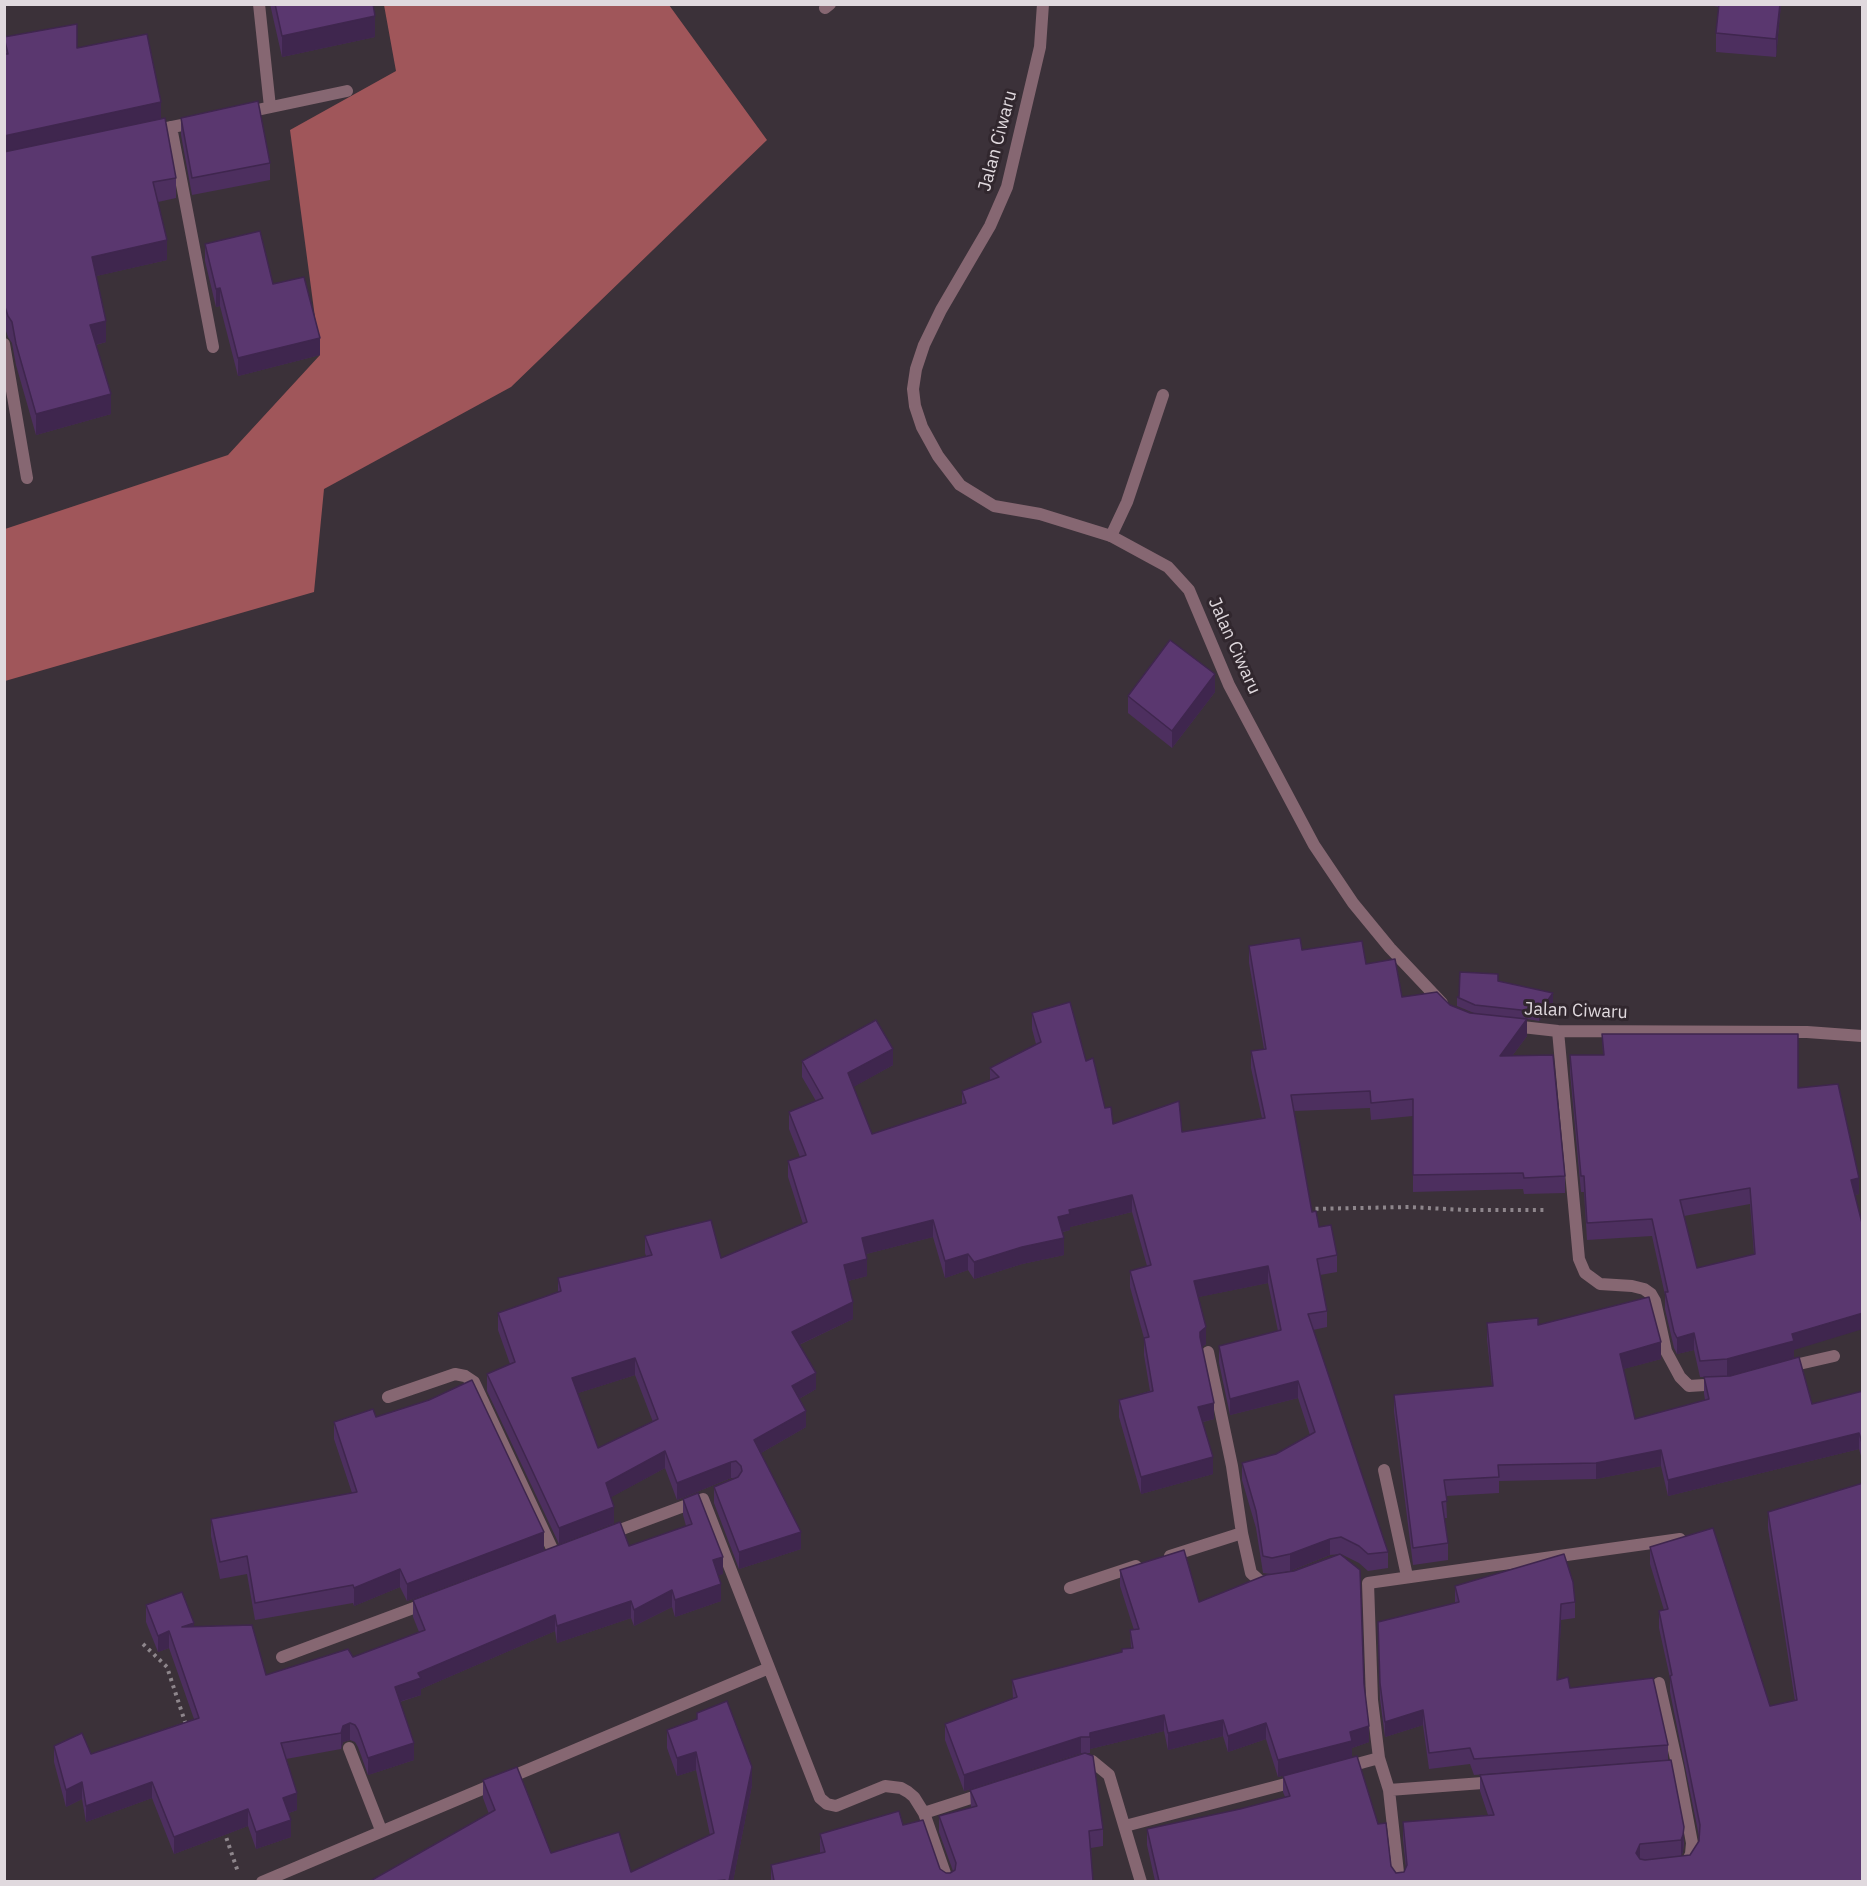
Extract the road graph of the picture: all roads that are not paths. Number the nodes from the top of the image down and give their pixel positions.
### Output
1 (259, 4) edge
2 (1043, 4) edge
3 (347, 91) dead end
4 (270, 107) junction
5 (171, 127) junction
6 (138, 135) edge
7 (4, 344) edge
8 (213, 347) dead end
9 (1163, 395) dead end
10 (27, 478) dead end
11 (1111, 536) junction
12 (1454, 1014) edge
13 (1497, 1025) edge
14 (1558, 1031) junction
15 (1863, 1036) edge
16 (1208, 1352) dead end
17 (1834, 1356) dead end
18 (1773, 1371) edge
19 (1728, 1384) edge
20 (388, 1397) dead end
21 (1384, 1470) dead end
22 (1242, 1533) junction
23 (597, 1539) edge
24 (1680, 1539) edge
25 (555, 1555) edge
26 (1407, 1576) junction
27 (1280, 1581) edge
28 (1070, 1588) dead end
29 (435, 1600) edge
30 (282, 1657) dead end
31 (769, 1668) junction
32 (1659, 1683) dead end
33 (349, 1748) dead end
34 (1379, 1758) junction
35 (1062, 1768) edge
36 (1678, 1768) junction
37 (1334, 1771) edge
38 (1644, 1771) edge
39 (1311, 1777) edge
40 (1505, 1781) edge
41 (999, 1789) edge
42 (1389, 1790) junction
43 (924, 1813) junction
44 (1125, 1826) junction
45 (381, 1830) junction
46 (1675, 1865) edge
47 (262, 1881) edge
48 (948, 1881) edge
49 (1140, 1881) edge
50 (1399, 1881) edge

1 - 4 street
2 - 11 street, Jalan Ciwaru
3 - 4 street
4 - 5 street
5 - 6 street
5 - 8 street
7 - 10 street
9 - 11 street
11 - 12 street, Jalan Ciwaru
13 - 14 street, Jalan Ciwaru
14 - 15 street, Jalan Ciwaru
14 - 19 street
16 - 22 street
17 - 18 street
20 - 25 street
21 - 26 street
22 - 27 street
22 - 28 street
23 - 31 street
24 - 26 street
26 - 34 street
29 - 30 street
31 - 43 street
31 - 45 street
32 - 36 street
33 - 45 street
34 - 37 street
34 - 42 street
35 - 44 street
36 - 38 street
36 - 46 street
39 - 44 street
40 - 42 street
41 - 43 street
42 - 50 street
43 - 48 street
44 - 49 street
45 - 47 street

